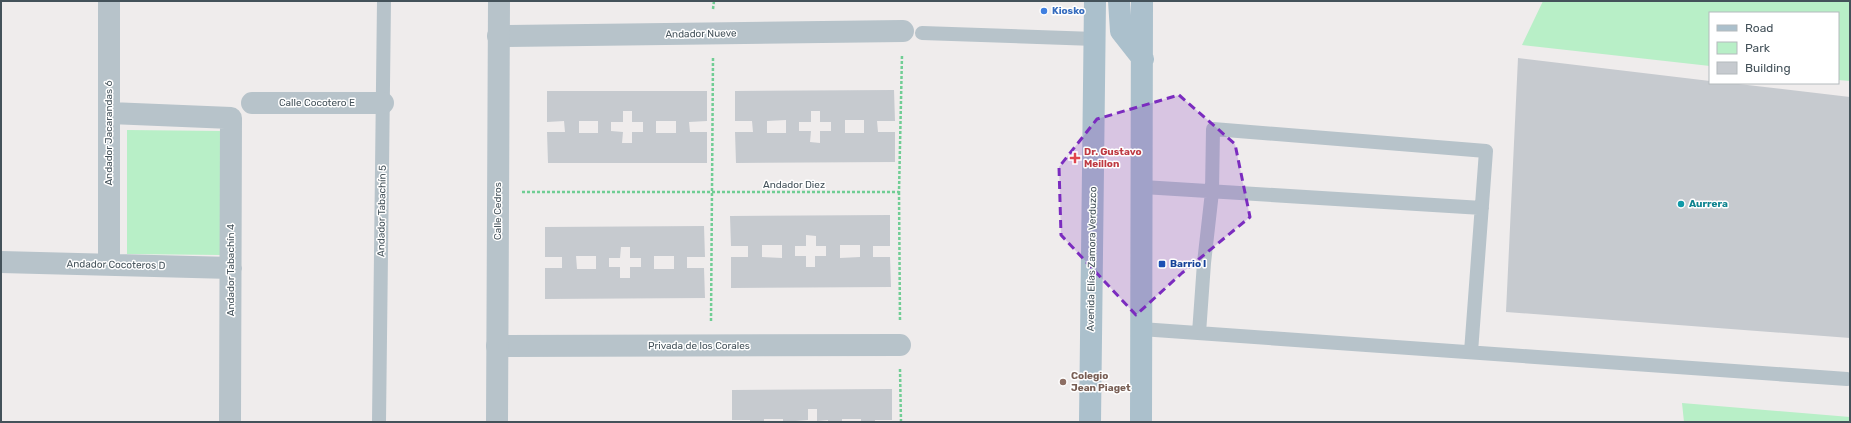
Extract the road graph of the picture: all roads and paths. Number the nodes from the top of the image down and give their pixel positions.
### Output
1 (109, 1) edge
2 (384, 1) edge
3 (498, 1) edge
4 (714, 1) edge
5 (1095, 1) edge
6 (1119, 1) edge
7 (1142, 1) edge
8 (913, 32) junction
9 (713, 34) junction
10 (498, 36) junction
11 (1095, 39) junction
12 (1143, 59) junction
13 (252, 103) dead end
14 (383, 103) junction
15 (110, 113) junction
16 (1143, 187) junction
17 (498, 192) junction
18 (899, 192) junction
19 (1212, 192) junction
20 (712, 193) junction
21 (1482, 208) junction
22 (1, 262) edge
23 (109, 264) junction
24 (231, 268) junction
25 (1141, 329) junction
26 (1199, 333) junction
27 (900, 345) junction
28 (497, 346) junction
29 (711, 346) junction
30 (1471, 352) junction
31 (1848, 379) dead end
32 (230, 422) edge
33 (379, 422) edge
34 (497, 422) edge
35 (901, 422) edge
36 (1090, 422) edge
37 (1141, 422) edge

1 - 15 street, Andador Jacarandas 6
2 - 14 lane, Andador Tabachín 5
3 - 10 street, Calle Cedros
4 - 9 path
5 - 11 main road, Avenida Elías Zamora Verduzco
6 - 12 main road
7 - 12 main road
8 - 9 street, Andador Nueve
8 - 11 lane
8 - 18 path
9 - 10 street, Andador Nueve
9 - 20 path
10 - 17 street, Calle Cedros
11 - 36 main road, Avenida Elías Zamora Verduzco
12 - 16 main road
13 - 14 street, Calle Cocotero E
14 - 33 lane, Andador Tabachín 5
15 - 23 street, Andador Jacarandas 6
15 - 24 street, Andador Tabachín 4
16 - 19 lane
16 - 25 main road
17 - 20 path, Andador Diez
17 - 28 street, Calle Cedros
18 - 20 path, Andador Diez
18 - 27 path
19 - 21 lane
19 - 21 lane
19 - 26 lane
20 - 29 path
21 - 30 lane
22 - 23 street, Andador Cocoteros D
23 - 24 street, Andador Cocoteros D
24 - 32 street, Andador Tabachín 4
25 - 26 lane
25 - 37 main road
26 - 30 lane
27 - 29 street, Privada de los Corales
27 - 35 path
28 - 29 street, Privada de los Corales
28 - 34 street, Calle Cedros
30 - 31 lane

